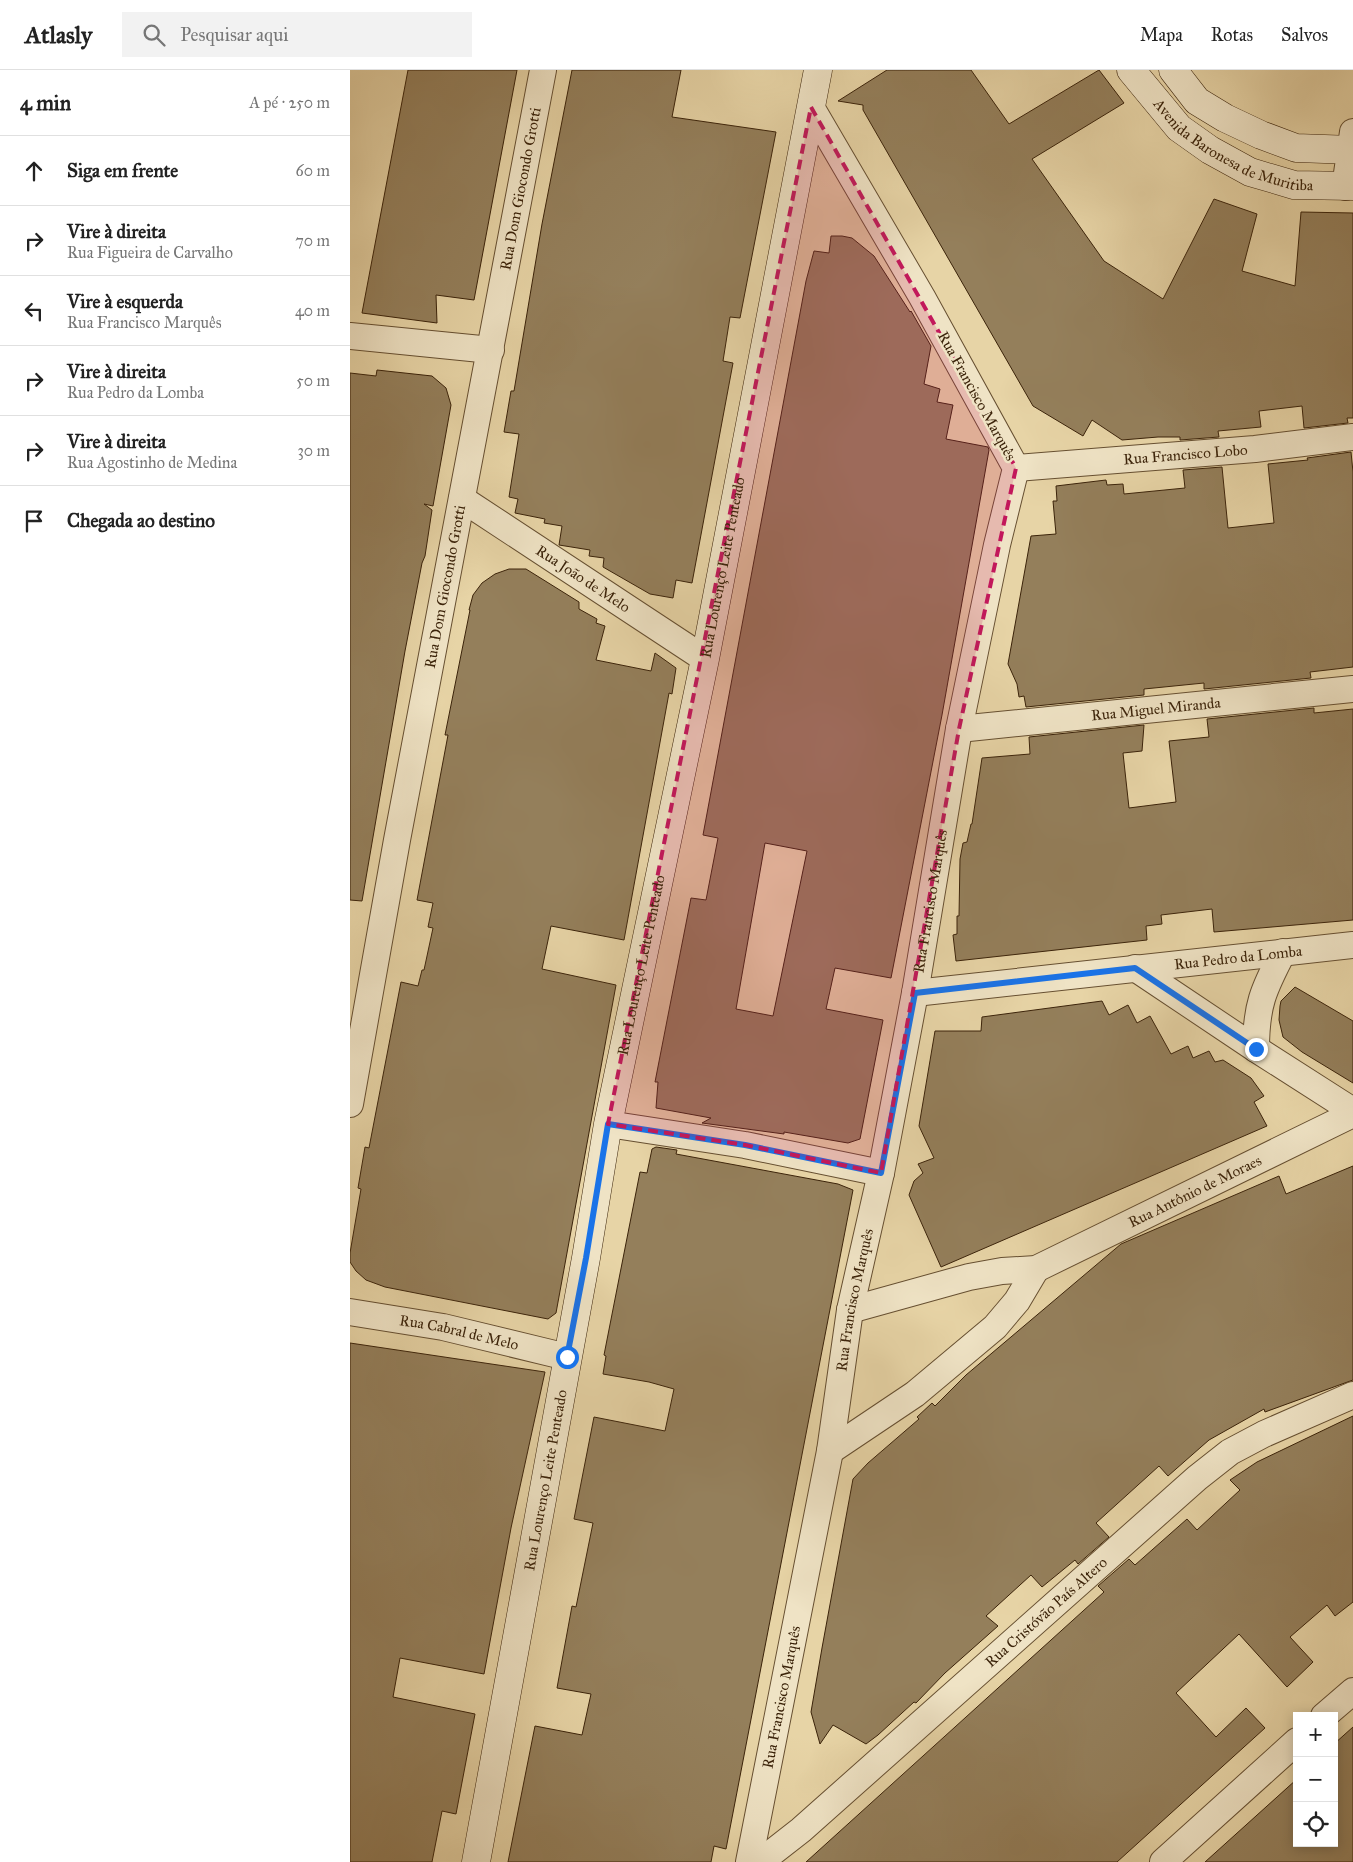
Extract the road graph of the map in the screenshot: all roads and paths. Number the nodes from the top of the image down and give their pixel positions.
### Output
1 (543, 70) edge
2 (818, 70) edge
3 (1132, 70) edge
4 (1173, 70) edge
5 (811, 107) junction
6 (1352, 144) edge
7 (1349, 186) edge
8 (350, 336) edge
9 (491, 350) junction
10 (1353, 437) edge
11 (1016, 468) junction
12 (462, 499) junction
13 (704, 659) junction
14 (1353, 689) edge
15 (959, 729) junction
16 (1353, 945) edge
17 (1283, 952) junction
18 (1135, 968) junction
19 (915, 993) junction
20 (1256, 1049) junction
21 (350, 1104) edge
22 (1353, 1112) edge
23 (608, 1124) junction
24 (881, 1173) junction
25 (1036, 1269) junction
26 (850, 1310) junction
27 (350, 1312) edge
28 (567, 1357) junction
29 (1353, 1395) edge
30 (830, 1451) junction
31 (1353, 1691) edge
32 (1329, 1712) edge
33 (1293, 1745) edge
34 (476, 1862) edge
35 (749, 1862) edge
36 (760, 1862) edge
37 (1163, 1862) edge

1 - 9 street, Rua Dom Giocondo Grotti
2 - 5 main road, Rua Lourenço Leite Penteado
3 - 7 main road, Avenida Baronesa de Muritiba
4 - 6 main road, Avenida Baronesa de Muritiba
5 - 11 street, Rua Francisco Marquês
5 - 13 main road, Rua Lourenço Leite Penteado
6 - 7 street
8 - 9 street
9 - 12 street, Rua Dom Giocondo Grotti
10 - 11 street, Rua Francisco Lobo
11 - 15 street, Rua Francisco Marquês
12 - 13 street, Rua João de Melo
12 - 21 street, Rua Dom Giocondo Grotti
13 - 23 main road, Rua Lourenço Leite Penteado
14 - 15 street, Rua Miguel Miranda
15 - 19 street, Rua Francisco Marquês
16 - 17 street, Rua Pedro da Lomba
17 - 18 street, Rua Pedro da Lomba
17 - 20 street
18 - 19 street, Rua Pedro da Lomba
18 - 20 street
19 - 24 street, Rua Francisco Marquês
20 - 22 street
22 - 25 street, Rua Antônio de Moraes
23 - 24 street
23 - 28 main road, Rua Lourenço Leite Penteado
24 - 26 street, Rua Francisco Marquês
25 - 26 street, Rua Antônio de Moraes
25 - 30 street
26 - 30 street, Rua Francisco Marquês
27 - 28 street, Rua Cabral de Melo
28 - 34 main road, Rua Lourenço Leite Penteado
29 - 36 street, Rua Cristóvão País Altero
30 - 35 street, Rua Francisco Marquês
31 - 32 street
33 - 37 street

